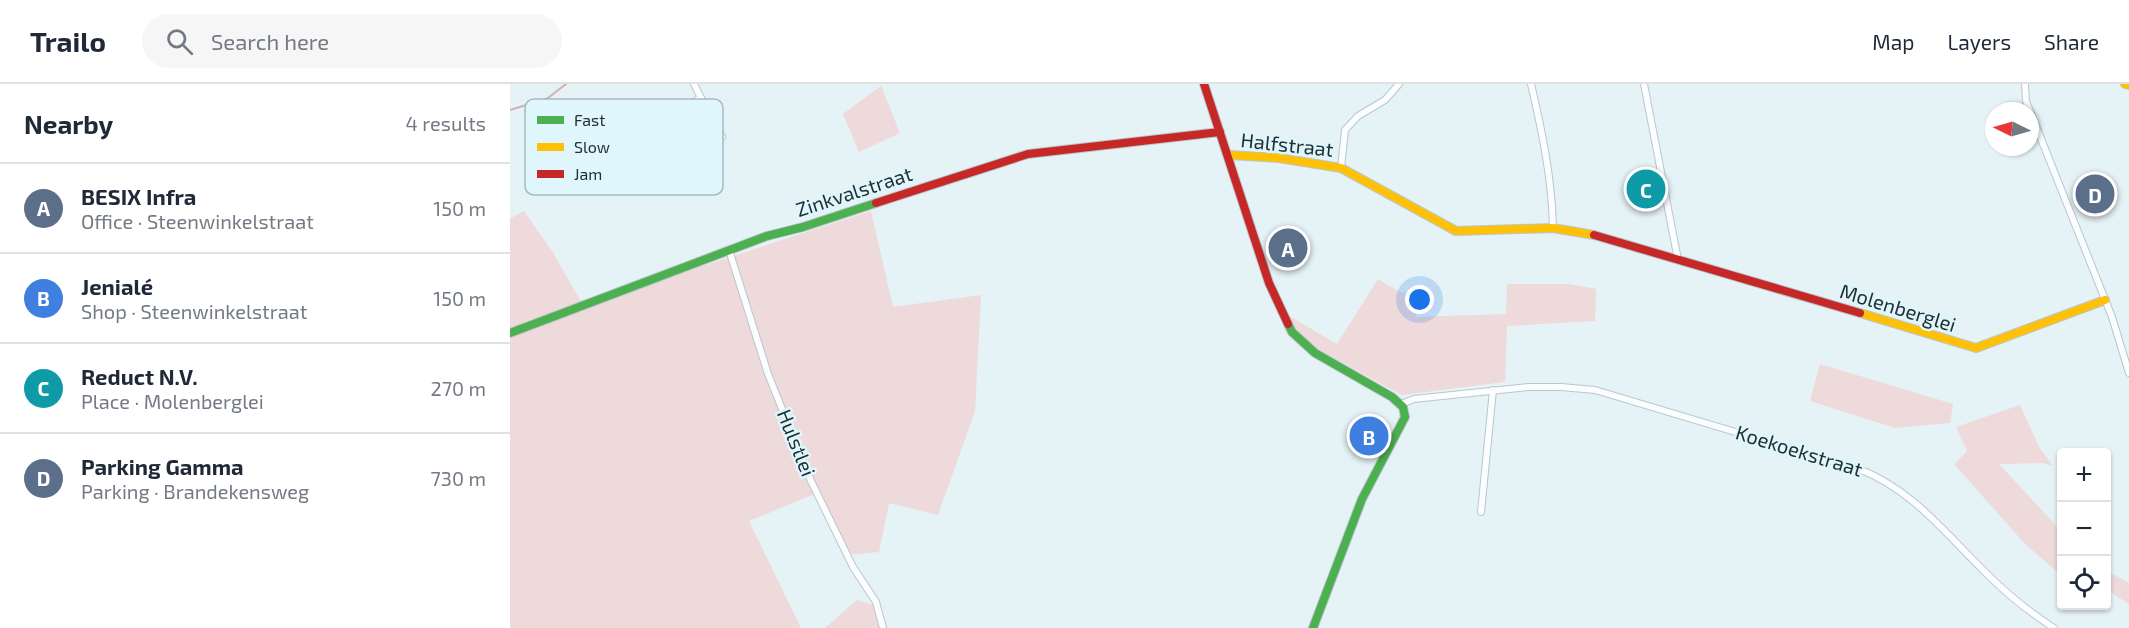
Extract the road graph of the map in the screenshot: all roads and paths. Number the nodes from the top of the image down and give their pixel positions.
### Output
1 (694, 84) edge
2 (1204, 84) edge
3 (1399, 84) edge
4 (1531, 84) edge
5 (1644, 84) edge
6 (2025, 84) edge
7 (701, 98) edge
8 (2026, 102) edge
9 (1220, 132) junction
10 (2039, 134) edge
11 (1229, 155) junction
12 (1341, 168) junction
13 (1553, 228) junction
14 (729, 250) junction
15 (1678, 260) junction
16 (2105, 300) junction
17 (510, 333) edge
18 (2129, 373) edge
19 (1493, 390) junction
20 (1401, 404) junction
21 (1481, 512) dead end
22 (883, 628) edge
23 (1313, 628) edge
24 (2054, 628) edge

1 - 7 street
2 - 9 street
3 - 12 street, Halfstraat
4 - 13 street
5 - 15 street
6 - 8 street
9 - 11 street
9 - 14 street, Zinkvalstraat
10 - 16 street
11 - 12 street, Halfstraat
11 - 20 street
12 - 13 street, Molenberglei
13 - 15 street, Molenberglei
14 - 17 street, Zinkvalstraat
14 - 22 street, Hulstlei
15 - 16 street, Molenberglei
16 - 18 street
19 - 20 street, Koekoekstraat
19 - 21 street
19 - 24 street, Koekoekstraat
20 - 23 street

